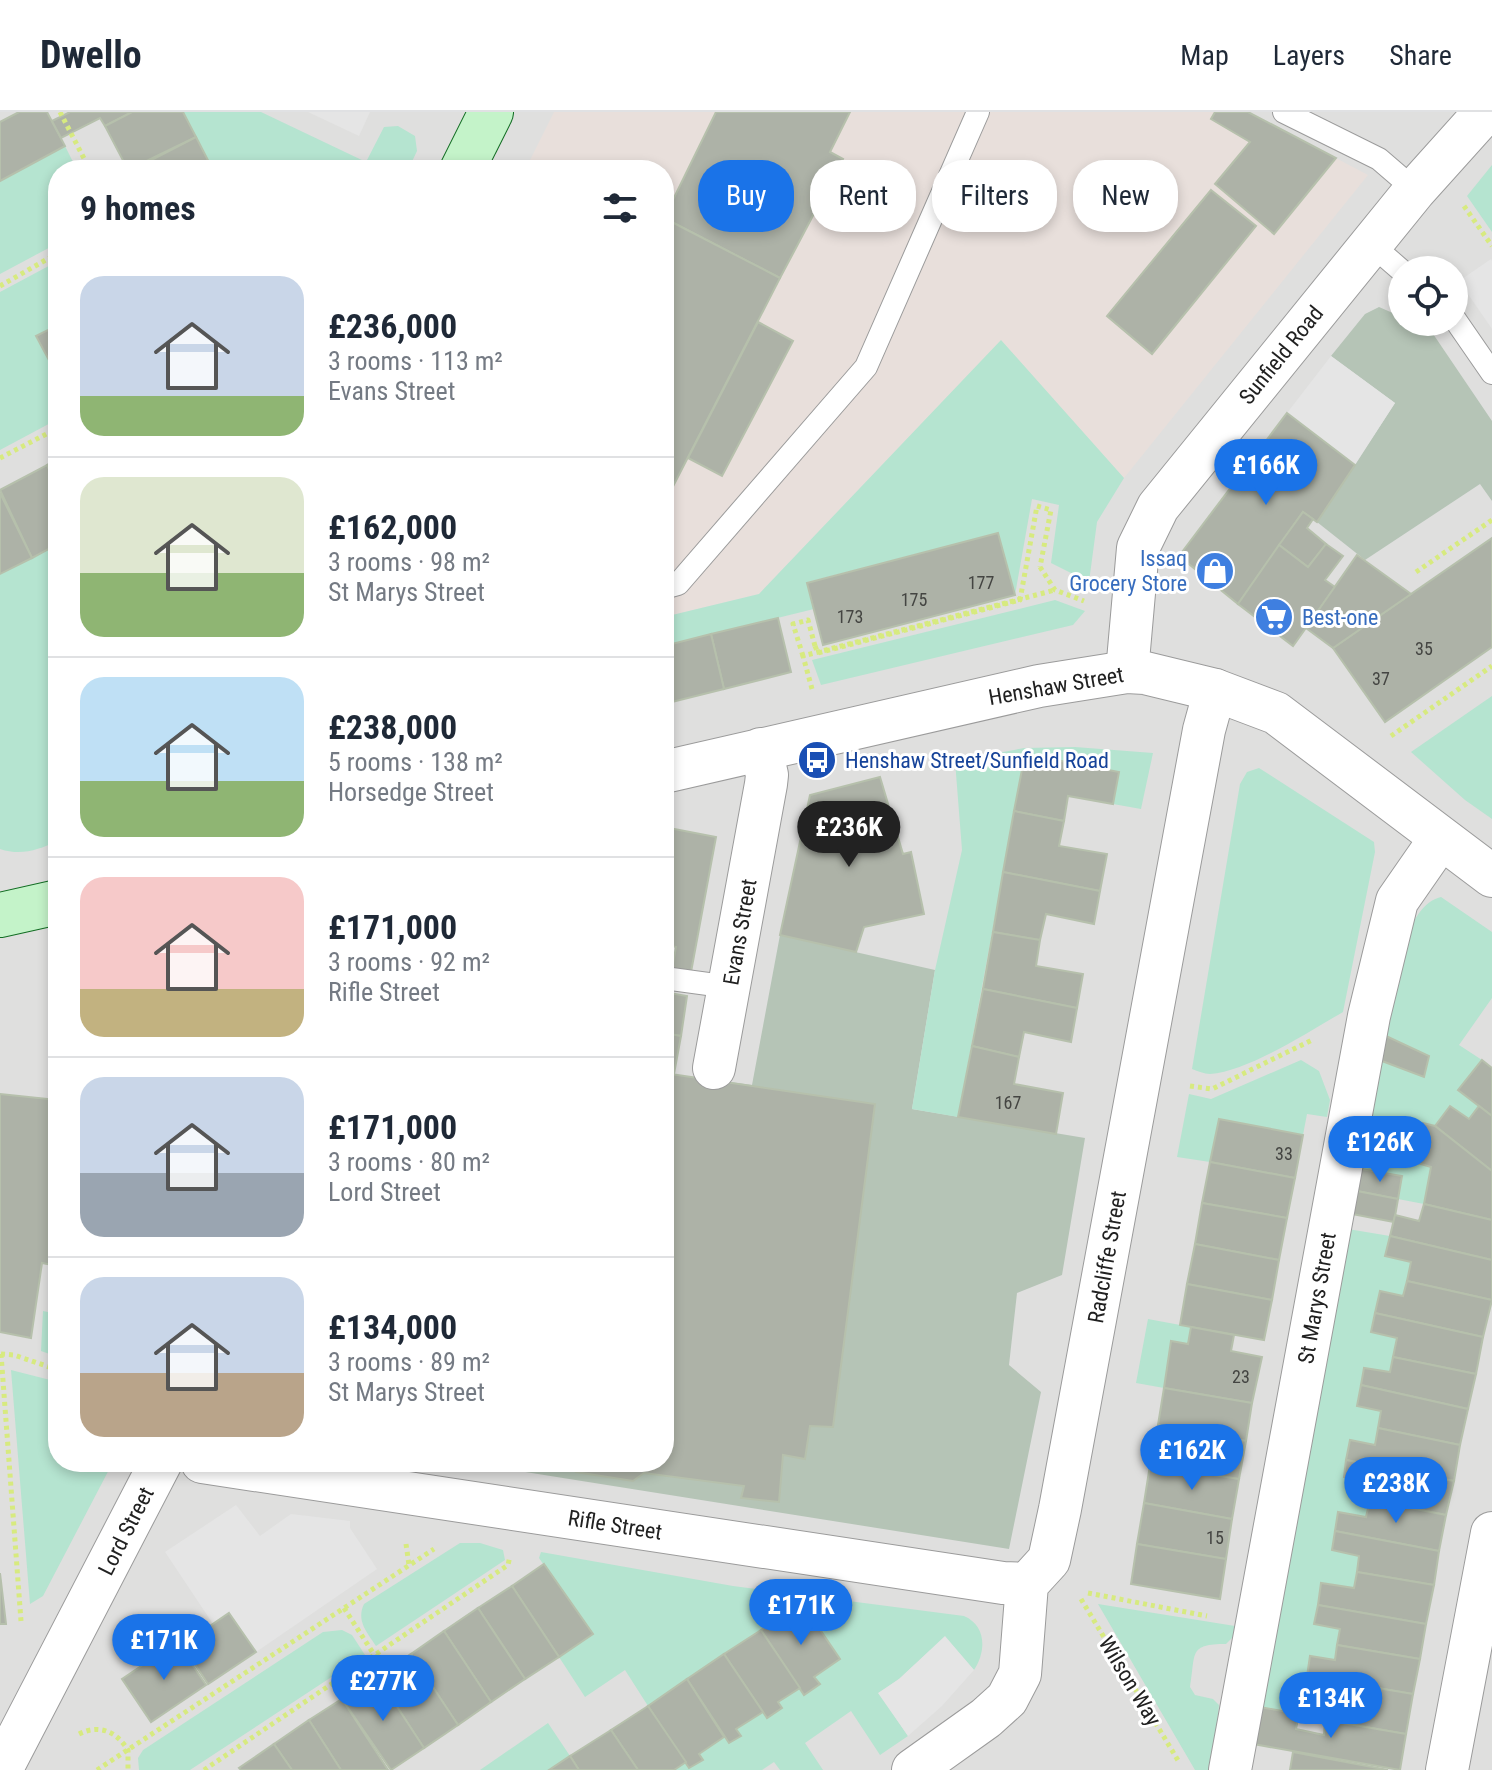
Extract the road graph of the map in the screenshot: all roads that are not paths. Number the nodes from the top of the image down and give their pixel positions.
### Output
1 (978, 112) edge
2 (1284, 112) edge
3 (1485, 112) edge
4 (484, 114) edge
5 (466, 160) edge
6 (1415, 190) junction
7 (1371, 244) junction
8 (1388, 259) edge
9 (1466, 336) edge
10 (1492, 373) edge
11 (674, 585) edge
12 (1127, 672) junction
13 (1215, 690) junction
14 (761, 749) junction
15 (674, 770) edge
16 (1440, 839) junction
17 (1492, 876) edge
18 (48, 904) edge
19 (0, 915) edge
20 (674, 979) edge
21 (730, 987) junction
22 (714, 1068) dead end
23 (156, 1472) edge
24 (268, 1472) edge
25 (1492, 1533) edge
26 (1027, 1584) junction
27 (1, 1770) edge
28 (913, 1770) edge
29 (1230, 1770) edge
30 (1447, 1770) edge

1 - 11 lane
2 - 6 lane
3 - 6 street, Sunfield Road
4 - 5 street
6 - 7 street, Sunfield Road
7 - 8 lane
7 - 12 street, Sunfield Road
9 - 10 lane
12 - 13 street, Henshaw Street
12 - 14 street, Henshaw Street
13 - 16 street, Henshaw Street
13 - 26 street, Radcliffe Street
14 - 15 street, Henshaw Street
14 - 21 street, Evans Street
16 - 17 street, Henshaw Street
16 - 29 street, St Marys Street
18 - 19 street
20 - 21 lane
21 - 22 street, Evans Street
23 - 27 street, Lord Street
24 - 26 street, Rifle Street
25 - 30 street
26 - 28 street

